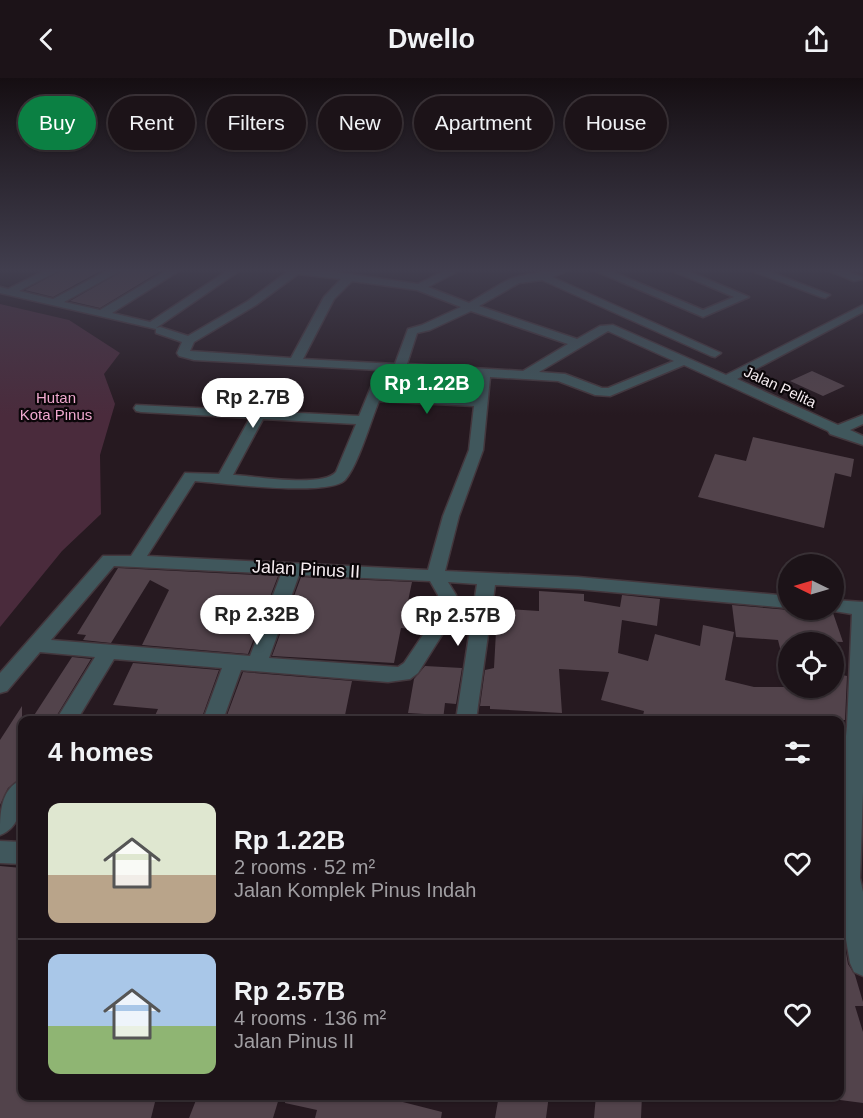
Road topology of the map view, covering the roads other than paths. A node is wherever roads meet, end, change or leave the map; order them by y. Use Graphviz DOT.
graph roads {
  1 [pos="115,318"];
  2 [pos="171,318"];
  3 [pos="227,318"];
  4 [pos="318,318"];
  5 [pos="448,318"];
  6 [pos="501,318"];
  7 [pos="635,318"];
  8 [pos="697,318"];
  9 [pos="845,318"];
  10 [pos="692,320"];
  11 [pos="156,329"];
  12 [pos="189,340"];
  13 [pos="580,344"];
  14 [pos="715,353"];
  15 [pos="684,361"];
  16 [pos="295,362"];
  17 [pos="393,367"];
  18 [pos="484,372"];
  19 [pos="524,376"];
  20 [pos="726,380"];
  21 [pos="375,397"];
  22 [pos="481,402"];
  23 [pos="141,408"];
  24 [pos="259,414"];
  25 [pos="863,418"];
  26 [pos="366,420"];
  27 [pos="835,431"];
  28 [pos="863,441"];
  29 [pos="224,478"];
  30 [pos="136,561"];
  31 [pos="292,569"];
  32 [pos="435,576"];
  33 [pos="487,579"];
  34 [pos="778,601"];
  35 [pos="844,607"];
  36 [pos="862,609"];
  37 [pos="34,645"];
  38 [pos="109,651"];
  39 [pos="234,662"];
  40 [pos="257,664"];
  41 [pos="0,686"];
  42 [pos="68,716"];
  43 [pos="214,716"];
  44 [pos="467,716"];
  45 [pos="848,762"];
  46 [pos="18,796"];
  47 [pos="0,825"];
  48 [pos="0,852"];
  49 [pos="18,853"];
  50 [pos="844,878"];
  51 [pos="863,963"];
  1 -- 11 [label="street"];
  2 -- 11 [label="street"];
  3 -- 12 [label="street"];
  4 -- 16 [label="street"];
  5 -- 17 [label="street"];
  6 -- 13 [label="street"];
  7 -- 14 [label="street"];
  8 -- 10 [label="street"];
  9 -- 20 [label="street"];
  11 -- 12 [label="street"];
  12 -- 16 [label="street"];
  13 -- 15 [label="street, Jalan Pelita"];
  13 -- 19 [label="street"];
  15 -- 19 [label="street"];
  15 -- 20 [label="street, Jalan Pelita"];
  16 -- 17 [label="street"];
  17 -- 18 [label="street"];
  17 -- 21 [label="street"];
  18 -- 19 [label="street"];
  18 -- 22 [label="street"];
  20 -- 27 [label="street, Jalan Pelita"];
  21 -- 22 [label="street"];
  21 -- 26 [label="street"];
  22 -- 32 [label="street"];
  23 -- 24 [label="street"];
  24 -- 26 [label="street"];
  24 -- 29 [label="street"];
  25 -- 27 [label="street"];
  26 -- 29 [label="street"];
  27 -- 28 [label="street, Jalan Pelita"];
  29 -- 30 [label="street"];
  30 -- 31 [label="street, Jalan Pinus II"];
  30 -- 37 [label="street, Jalan Pinus II"];
  31 -- 32 [label="street, Jalan Pinus II"];
  31 -- 40 [label="street"];
  32 -- 33 [label="street, Jalan Pinus II"];
  32 -- 40 [label="street"];
  33 -- 34 [label="street, Jalan Pinus II"];
  33 -- 44 [label="street"];
  35 -- 36 [label="street"];
  36 -- 45 [label="street"];
  37 -- 38 [label="street"];
  37 -- 41 [label="street"];
  38 -- 39 [label="street"];
  38 -- 42 [label="street"];
  39 -- 40 [label="street"];
  39 -- 43 [label="street"];
  45 -- 50 [label="street"];
  46 -- 47 [label="street"];
  48 -- 49 [label="street"];
  50 -- 51 [label="street"];
}
